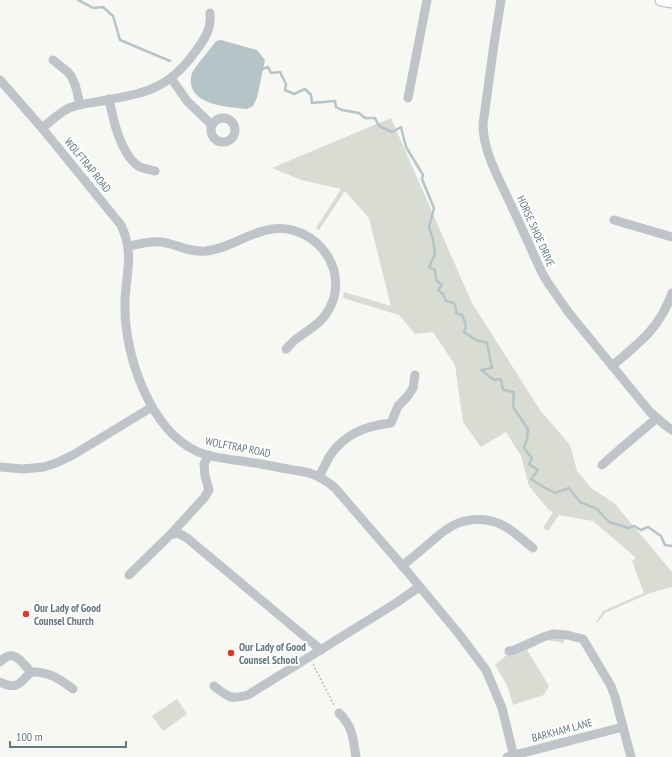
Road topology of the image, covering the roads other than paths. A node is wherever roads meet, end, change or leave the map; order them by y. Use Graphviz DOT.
graph roads {
  1 [pos="427,0"];
  2 [pos="501,0"];
  3 [pos="662,0"];
  4 [pos="672,2"];
  5 [pos="210,14"];
  6 [pos="53,60"];
  7 [pos="171,78"];
  8 [pos="0,80"];
  9 [pos="408,98"];
  10 [pos="109,99"];
  11 [pos="80,105"];
  12 [pos="212,125"];
  13 [pos="42,128"];
  14 [pos="155,171"];
  15 [pos="614,220"];
  16 [pos="672,237"];
  17 [pos="129,246"];
  18 [pos="672,293"];
  19 [pos="286,350"];
  20 [pos="612,366"];
  21 [pos="416,375"];
  22 [pos="152,407"];
  23 [pos="657,418"];
  24 [pos="672,430"];
  25 [pos="209,455"];
  26 [pos="602,465"];
  27 [pos="0,467"];
  28 [pos="319,477"];
  29 [pos="170,534"];
  30 [pos="533,548"];
  31 [pos="402,566"];
  32 [pos="129,575"];
  33 [pos="419,587"];
  34 [pos="321,650"];
  35 [pos="509,651"];
  36 [pos="0,662"];
  37 [pos="31,672"];
  38 [pos="0,682"];
  39 [pos="214,686"];
  40 [pos="73,689"];
  41 [pos="338,713"];
  42 [pos="623,727"];
  43 [pos="512,756"];
  44 [pos="356,757"];
  45 [pos="630,757"];
  1 -- 9 [label="street"];
  2 -- 20 [label="street, HORSE SHOE DRIVE"];
  3 -- 4 [label="main road"];
  5 -- 7 [label="street"];
  6 -- 11 [label="street"];
  7 -- 10 [label="street"];
  7 -- 12 [label="street"];
  8 -- 13 [label="street, WOLFTRAP ROAD"];
  10 -- 11 [label="street"];
  10 -- 14 [label="street"];
  11 -- 13 [label="street"];
  13 -- 17 [label="street, WOLFTRAP ROAD"];
  15 -- 16 [label="street"];
  17 -- 19 [label="street"];
  17 -- 22 [label="street, WOLFTRAP ROAD"];
  18 -- 20 [label="street"];
  20 -- 23 [label="street, HORSE SHOE DRIVE"];
  21 -- 28 [label="street"];
  22 -- 25 [label="street, WOLFTRAP ROAD"];
  22 -- 27 [label="street"];
  23 -- 24 [label="street, HORSE SHOE DRIVE"];
  23 -- 26 [label="street"];
  25 -- 28 [label="street, WOLFTRAP ROAD"];
  25 -- 29 [label="street"];
  28 -- 31 [label="street, WOLFTRAP ROAD"];
  29 -- 32 [label="street"];
  29 -- 34 [label="street"];
  30 -- 31 [label="street"];
  31 -- 33 [label="street, WOLFTRAP ROAD"];
  33 -- 34 [label="street"];
  33 -- 43 [label="street, WOLFTRAP ROAD"];
  34 -- 39 [label="street"];
  35 -- 42 [label="street"];
  36 -- 37 [label="street"];
  37 -- 38 [label="street"];
  37 -- 40 [label="street"];
  41 -- 44 [label="street"];
  42 -- 43 [label="street, BARKHAM LANE"];
  42 -- 45 [label="street"];
}
